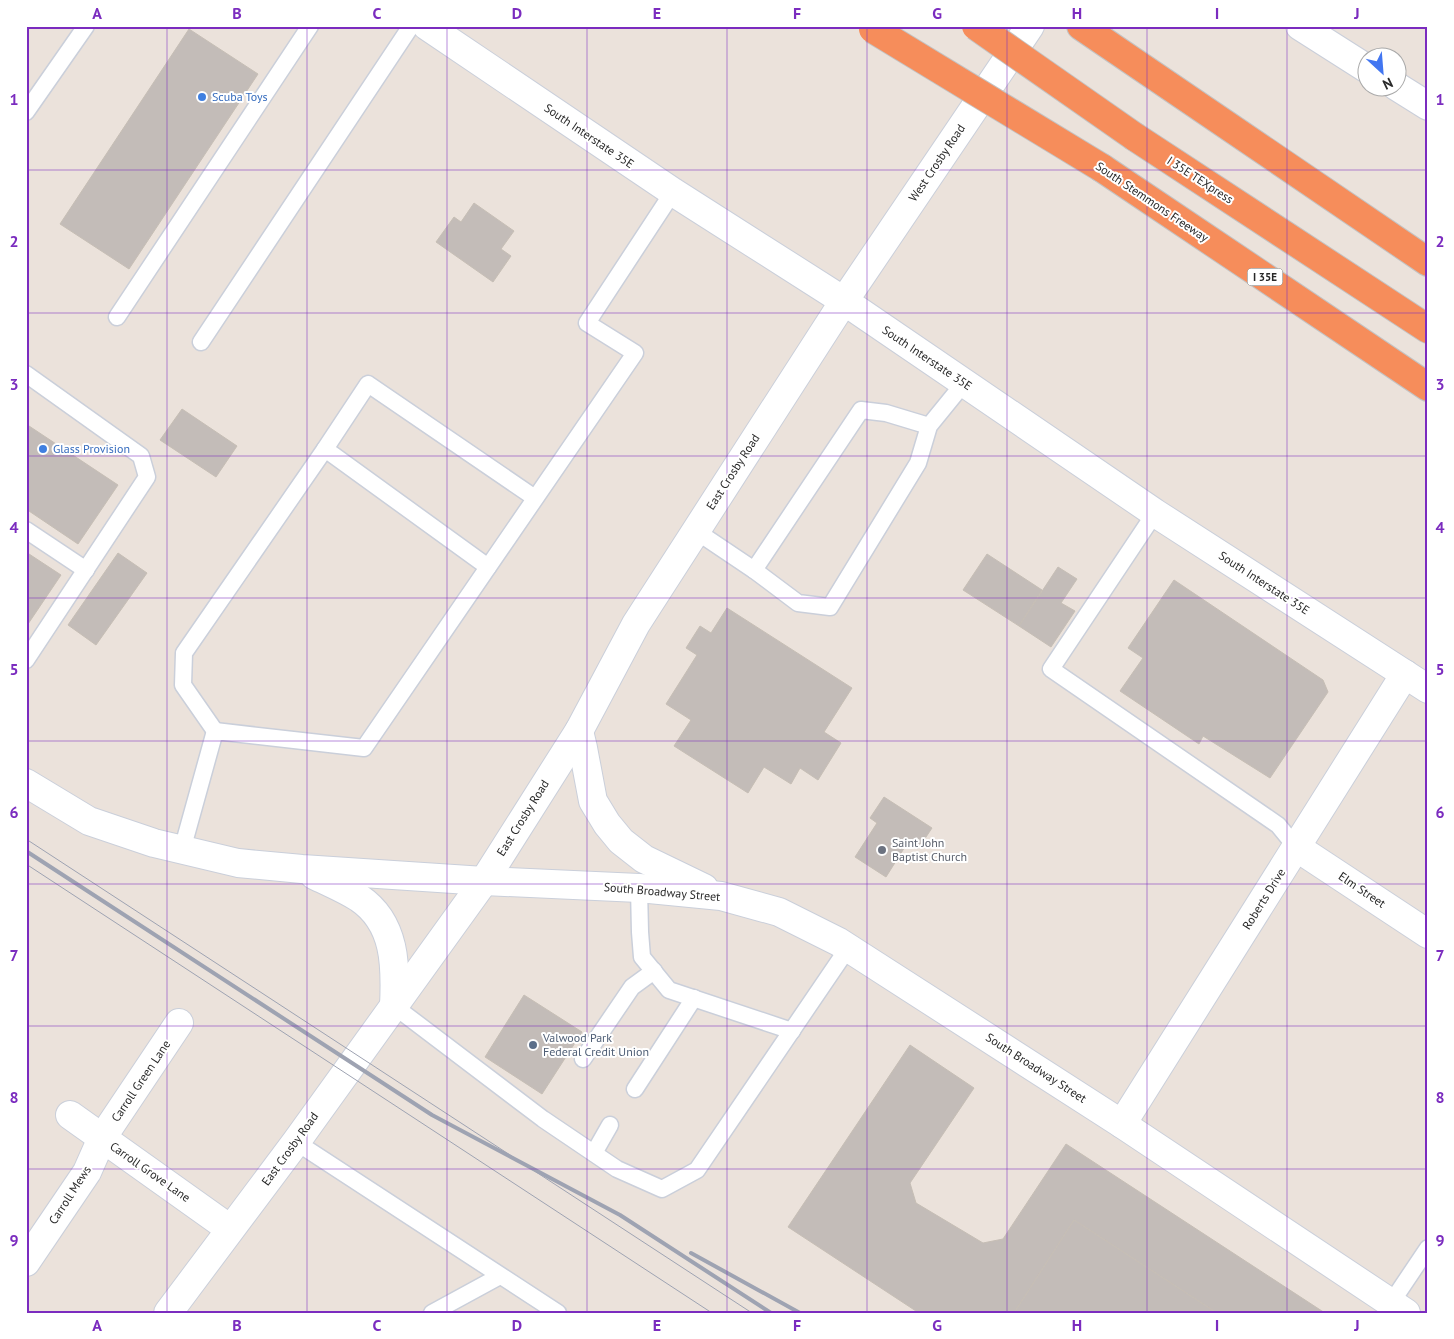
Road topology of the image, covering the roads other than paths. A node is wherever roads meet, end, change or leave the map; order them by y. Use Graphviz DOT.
graph roads {
  1 [pos="86,26"];
  2 [pos="310,26"];
  3 [pos="412,26"];
  4 [pos="427,26"];
  5 [pos="976,26"];
  6 [pos="1030,26"];
  7 [pos="1081,26"];
  8 [pos="1300,26"];
  9 [pos="871,28"];
  10 [pos="1356,62"];
  11 [pos="1406,92"];
  12 [pos="1428,106"];
  13 [pos="26,112"];
  14 [pos="673,192"];
  15 [pos="1428,262"];
  16 [pos="844,301"];
  17 [pos="117,316"];
  18 [pos="1428,329"];
  19 [pos="201,342"];
  20 [pos="26,374"];
  21 [pos="964,383"];
  22 [pos="1428,386"];
  23 [pos="929,426"];
  24 [pos="325,449"];
  25 [pos="535,498"];
  26 [pos="1155,513"];
  27 [pos="26,530"];
  28 [pos="696,531"];
  29 [pos="488,567"];
  30 [pos="86,570"];
  31 [pos="754,570"];
  32 [pos="26,660"];
  33 [pos="1405,674"];
  34 [pos="1428,689"];
  35 [pos="215,731"];
  36 [pos="578,731"];
  37 [pos="26,783"];
  38 [pos="1296,847"];
  39 [pos="182,850"];
  40 [pos="302,869"];
  41 [pos="484,881"];
  42 [pos="639,888"];
  43 [pos="721,896"];
  44 [pos="1428,934"];
  45 [pos="848,948"];
  46 [pos="654,971"];
  47 [pos="694,998"];
  48 [pos="394,1006"];
  49 [pos="179,1023"];
  50 [pos="792,1032"];
  51 [pos="583,1059"];
  52 [pos="635,1089"];
  53 [pos="70,1115"];
  54 [pos="1122,1124"];
  55 [pos="610,1125"];
  56 [pos="102,1138"];
  57 [pos="296,1142"];
  58 [pos="594,1153"];
  59 [pos="230,1229"];
  60 [pos="1428,1248"];
  61 [pos="29,1253"];
  62 [pos="500,1276"];
  63 [pos="1398,1308"];
  64 [pos="168,1313"];
  65 [pos="432,1313"];
  66 [pos="558,1313"];
  1 -- 13 [label="lane"];
  2 -- 17 [label="lane"];
  3 -- 19 [label="lane"];
  4 -- 14 [label="street, South Interstate 35E"];
  5 -- 18 [label="highway, I 35E TEXpress, bridge"];
  6 -- 16 [label="street, West Crosby Road"];
  7 -- 15 [label="highway"];
  8 -- 10 [label="street"];
  9 -- 22 [label="highway, South Stemmons Freeway / I 35E, bridge"];
  11 -- 12 [label="street"];
  14 -- 16 [label="street, South Interstate 35E"];
  14 -- 25 [label="lane"];
  16 -- 21 [label="street, South Interstate 35E"];
  16 -- 28 [label="street, East Crosby Road"];
  20 -- 30 [label="lane"];
  21 -- 23 [label="lane"];
  21 -- 26 [label="street, South Interstate 35E"];
  23 -- 31 [label="lane"];
  23 -- 31 [label="lane"];
  24 -- 25 [label="lane"];
  24 -- 29 [label="lane"];
  24 -- 35 [label="lane"];
  25 -- 29 [label="lane"];
  26 -- 33 [label="street, South Interstate 35E"];
  26 -- 38 [label="lane"];
  27 -- 30 [label="lane"];
  28 -- 31 [label="lane"];
  28 -- 36 [label="street, East Crosby Road"];
  29 -- 35 [label="lane"];
  30 -- 32 [label="lane"];
  33 -- 34 [label="street, South Interstate 35E"];
  33 -- 38 [label="street, Roberts Drive"];
  35 -- 39 [label="lane"];
  36 -- 41 [label="street, East Crosby Road"];
  36 -- 43 [label="street"];
  37 -- 39 [label="street, South Broadway Street"];
  38 -- 44 [label="street, Elm Street"];
  38 -- 54 [label="street, Roberts Drive"];
  39 -- 40 [label="street, South Broadway Street"];
  40 -- 41 [label="street, South Broadway Street"];
  40 -- 48 [label="street"];
  41 -- 42 [label="street, South Broadway Street"];
  41 -- 48 [label="street, East Crosby Road"];
  42 -- 43 [label="street, South Broadway Street"];
  42 -- 46 [label="lane"];
  43 -- 45 [label="street, South Broadway Street"];
  45 -- 50 [label="lane"];
  45 -- 54 [label="street, South Broadway Street"];
  46 -- 47 [label="lane"];
  46 -- 51 [label="lane"];
  47 -- 50 [label="lane"];
  47 -- 52 [label="lane"];
  48 -- 57 [label="street, East Crosby Road"];
  48 -- 58 [label="lane"];
  49 -- 56 [label="street, Carroll Green Lane"];
  50 -- 58 [label="lane"];
  53 -- 56 [label="street, Carroll Grove Lane"];
  54 -- 63 [label="street, South Broadway Street"];
  55 -- 58 [label="lane"];
  56 -- 59 [label="street, Carroll Grove Lane"];
  56 -- 61 [label="street, Carroll Mews"];
  57 -- 59 [label="street, East Crosby Road"];
  57 -- 62 [label="lane"];
  59 -- 64 [label="street, East Crosby Road"];
  60 -- 63 [label="lane"];
  62 -- 65 [label="lane"];
  62 -- 66 [label="lane"];
}
